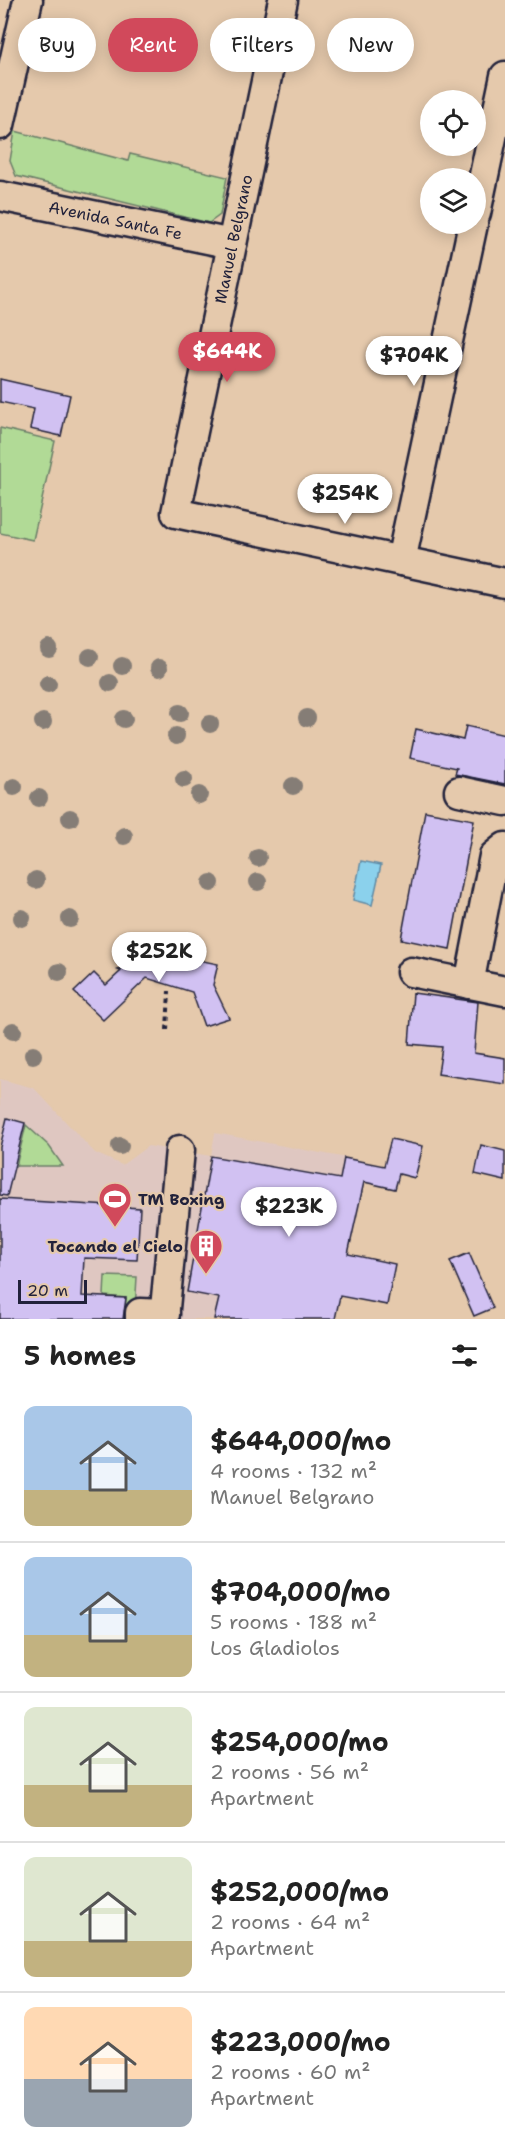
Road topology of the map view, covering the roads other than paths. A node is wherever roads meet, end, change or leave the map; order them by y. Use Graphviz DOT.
graph roads {
  1 [pos="28,0"];
  2 [pos="283,0"];
  3 [pos="505,76"];
  4 [pos="0,125"];
  5 [pos="486,168"];
  6 [pos="0,196"];
  7 [pos="471,234"];
  8 [pos="232,244"];
  9 [pos="400,561"];
  10 [pos="505,583"];
  11 [pos="459,791"];
  12 [pos="505,801"];
  13 [pos="505,847"];
  14 [pos="411,972"];
  15 [pos="469,984"];
  16 [pos="505,991"];
  17 [pos="180,1150"];
  18 [pos="156,1317"];
  1 -- 4 [label="street"];
  2 -- 8 [label="street, Manuel Belgrano"];
  3 -- 5 [label="street"];
  6 -- 8 [label="street, Avenida Santa Fe"];
  7 -- 9 [label="street"];
  8 -- 9 [label="street, Manuel Belgrano"];
  9 -- 10 [label="street"];
  11 -- 12 [label="street"];
  13 -- 15 [label="street"];
  14 -- 15 [label="street"];
  15 -- 16 [label="street"];
  17 -- 18 [label="street"];
}
